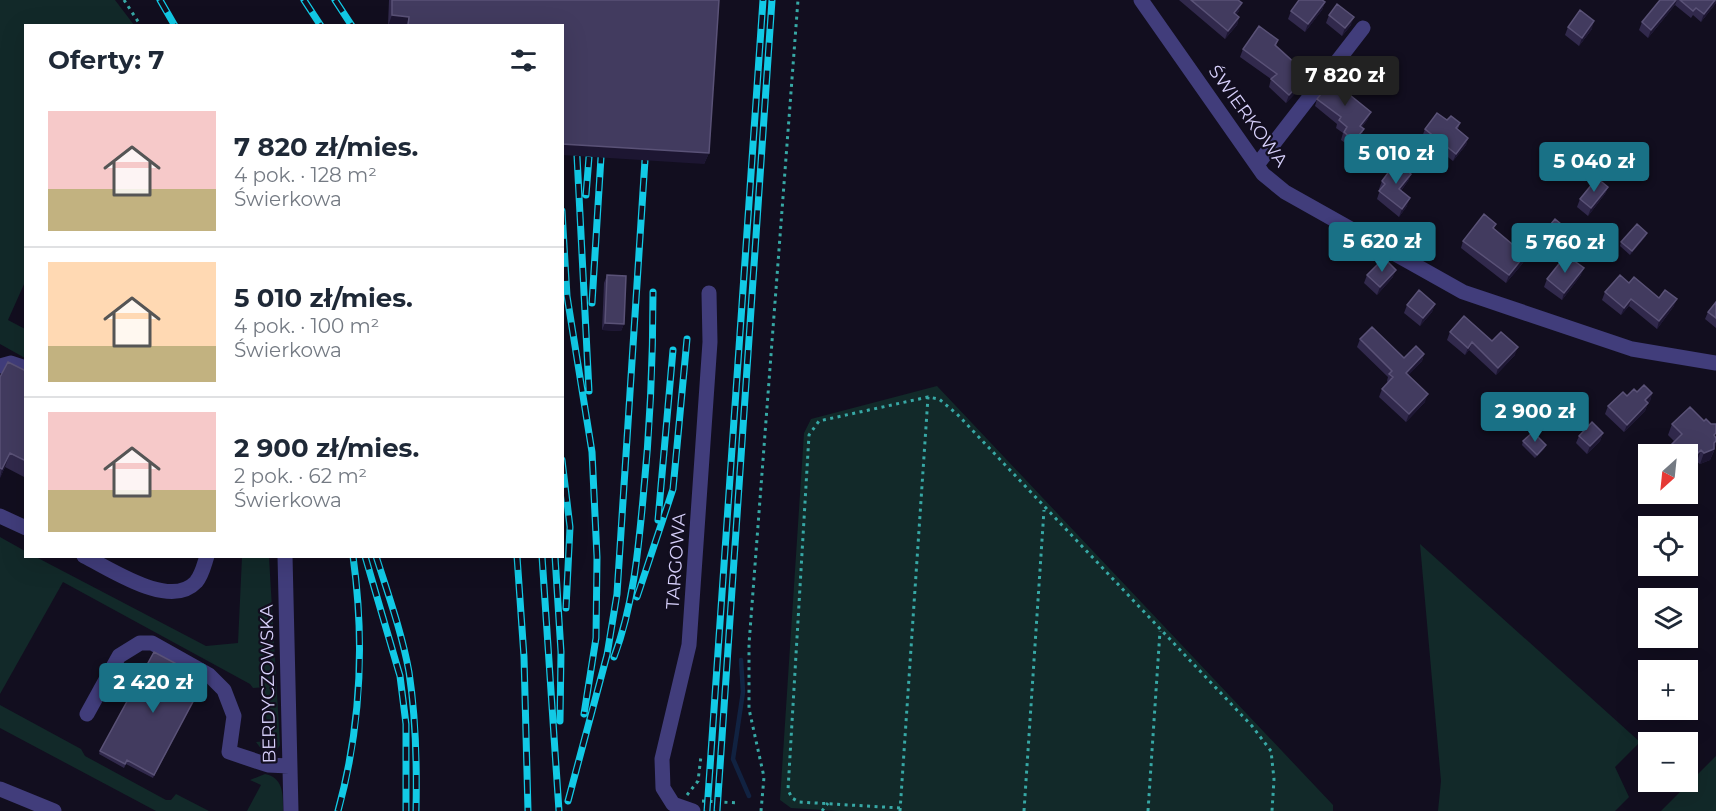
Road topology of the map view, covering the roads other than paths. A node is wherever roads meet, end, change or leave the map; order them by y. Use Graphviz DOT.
graph roads {
  1 [pos="1140,0"];
  2 [pos="1363,28"];
  3 [pos="1257,165"];
  4 [pos="709,293"];
  5 [pos="1716,363"];
  6 [pos="0,366"];
  7 [pos="24,367"];
  8 [pos="0,516"];
  9 [pos="24,527"];
  10 [pos="88,558"];
  11 [pos="206,558"];
  12 [pos="285,558"];
  13 [pos="87,714"];
  14 [pos="290,766"];
  15 [pos="0,789"];
  16 [pos="688,805"];
  17 [pos="54,811"];
  18 [pos="291,811"];
  1 -- 3 [label="street, ŚWIERKOWA"];
  2 -- 3 [label="street"];
  3 -- 5 [label="street, ŚWIERKOWA"];
  4 -- 16 [label="street, TARGOWA"];
  6 -- 7 [label="street"];
  8 -- 9 [label="street"];
  10 -- 11 [label="street"];
  12 -- 14 [label="street, BERDYCZOWSKA"];
  13 -- 14 [label="street"];
  14 -- 18 [label="street, BERDYCZOWSKA"];
  15 -- 17 [label="street"];
}
